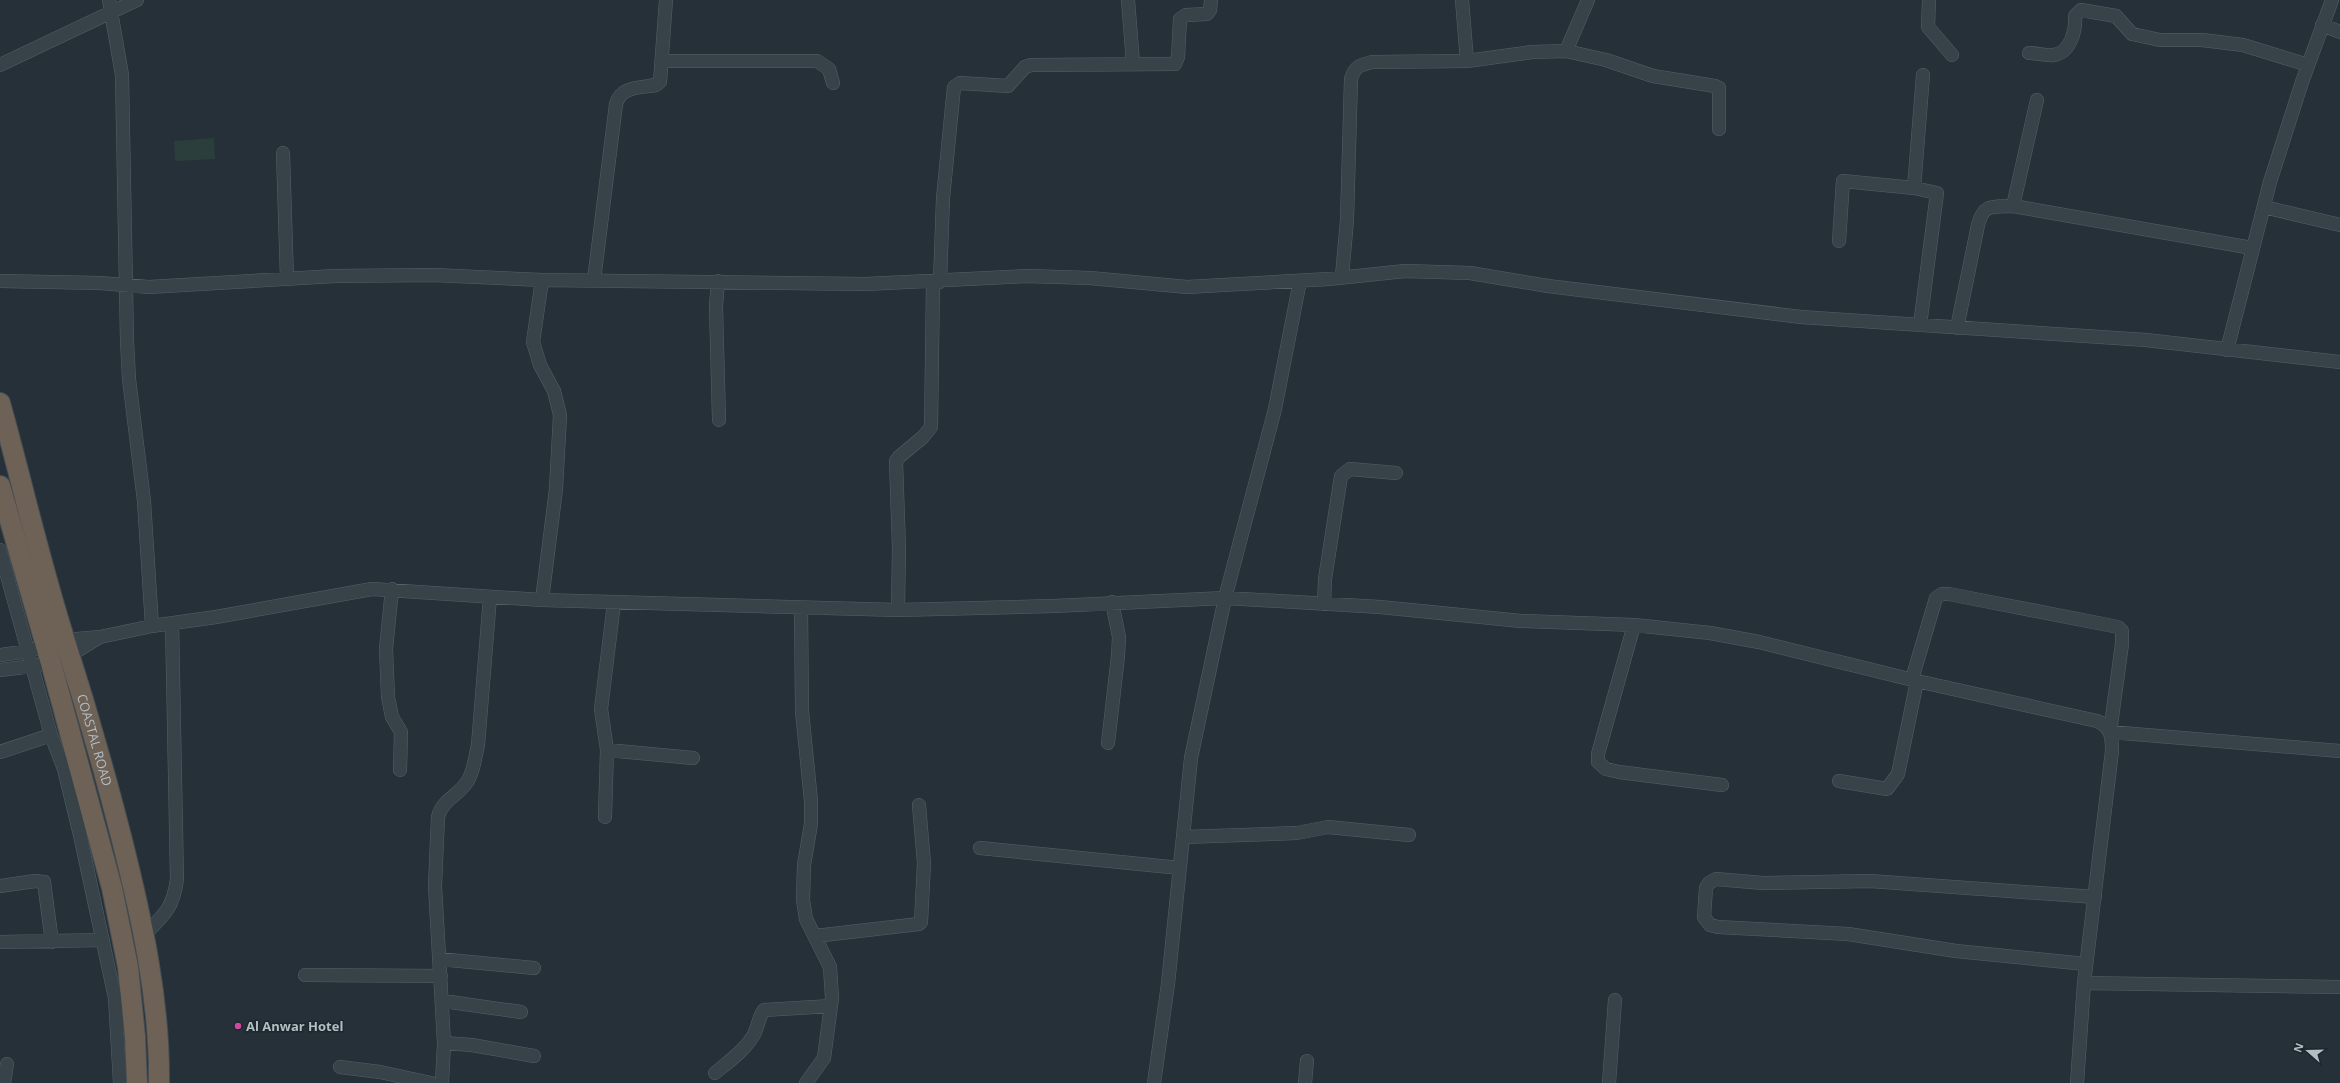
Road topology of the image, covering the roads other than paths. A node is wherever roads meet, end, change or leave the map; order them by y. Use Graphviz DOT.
graph roads {
  1 [pos="137,0"];
  2 [pos="666,0"];
  3 [pos="1128,0"];
  4 [pos="1211,0"];
  5 [pos="1462,0"];
  6 [pos="1588,0"];
  7 [pos="1929,0"];
  8 [pos="2332,0"];
  9 [pos="110,6"];
  10 [pos="2322,26"];
  11 [pos="2340,32"];
  12 [pos="1566,51"];
  13 [pos="2029,53"];
  14 [pos="1952,55"];
  15 [pos="662,61"];
  16 [pos="1467,61"];
  17 [pos="1133,63"];
  18 [pos="2308,64"];
  19 [pos="0,65"];
  20 [pos="1923,75"];
  21 [pos="833,83"];
  22 [pos="2037,100"];
  23 [pos="1719,129"];
  24 [pos="283,153"];
  25 [pos="1914,188"];
  26 [pos="2013,206"];
  27 [pos="2264,207"];
  28 [pos="2340,225"];
  29 [pos="1839,241"];
  30 [pos="2252,248"];
  31 [pos="1342,276"];
  32 [pos="287,279"];
  33 [pos="542,280"];
  34 [pos="594,280"];
  35 [pos="0,281"];
  36 [pos="718,281"];
  37 [pos="1300,281"];
  38 [pos="936,282"];
  39 [pos="127,287"];
  40 [pos="1920,325"];
  41 [pos="1957,328"];
  42 [pos="2227,350"];
  43 [pos="2340,362"];
  44 [pos="0,403"];
  45 [pos="720,420"];
  46 [pos="1396,473"];
  47 [pos="0,486"];
  48 [pos="0,550"];
  49 [pos="392,589"];
  50 [pos="490,596"];
  51 [pos="1225,598"];
  52 [pos="542,600"];
  53 [pos="1112,602"];
  54 [pos="614,603"];
  55 [pos="1324,604"];
  56 [pos="802,608"];
  57 [pos="898,610"];
  58 [pos="172,623"];
  59 [pos="1634,625"];
  60 [pos="152,626"];
  61 [pos="49,654"];
  62 [pos="0,655"];
  63 [pos="0,670"];
  64 [pos="1915,680"];
  65 [pos="2110,732"];
  66 [pos="51,735"];
  67 [pos="1108,743"];
  68 [pos="607,750"];
  69 [pos="2340,751"];
  70 [pos="0,752"];
  71 [pos="693,758"];
  72 [pos="400,770"];
  73 [pos="1839,782"];
  74 [pos="1722,785"];
  75 [pos="919,805"];
  76 [pos="605,817"];
  77 [pos="1409,835"];
  78 [pos="1184,837"];
  79 [pos="980,848"];
  80 [pos="1180,868"];
  81 [pos="0,886"];
  82 [pos="2095,897"];
  83 [pos="144,935"];
  84 [pos="815,936"];
  85 [pos="103,940"];
  86 [pos="0,942"];
  87 [pos="52,942"];
  88 [pos="439,958"];
  89 [pos="2086,964"];
  90 [pos="534,968"];
  91 [pos="305,975"];
  92 [pos="440,976"];
  93 [pos="2084,983"];
  94 [pos="2340,987"];
  95 [pos="1615,1000"];
  96 [pos="443,1001"];
  97 [pos="831,1006"];
  98 [pos="521,1012"];
  99 [pos="444,1043"];
  100 [pos="534,1056"];
  101 [pos="1307,1061"];
  102 [pos="7,1064"];
  103 [pos="340,1067"];
  104 [pos="715,1073"];
  105 [pos="4,1083"];
  106 [pos="120,1083"];
  107 [pos="137,1083"];
  108 [pos="159,1083"];
  109 [pos="431,1083"];
  110 [pos="442,1083"];
  111 [pos="806,1083"];
  112 [pos="1154,1083"];
  113 [pos="1305,1083"];
  114 [pos="1609,1083"];
  115 [pos="2077,1083"];
  1 -- 9 [label="street"];
  2 -- 15 [label="street"];
  3 -- 17 [label="street"];
  4 -- 17 [label="street"];
  5 -- 16 [label="street"];
  6 -- 12 [label="street"];
  7 -- 14 [label="street"];
  8 -- 10 [label="street"];
  9 -- 19 [label="street"];
  9 -- 39 [label="street"];
  10 -- 11 [label="street"];
  10 -- 18 [label="street"];
  12 -- 16 [label="street"];
  12 -- 23 [label="street"];
  13 -- 18 [label="street"];
  15 -- 21 [label="street"];
  15 -- 34 [label="street"];
  16 -- 31 [label="street"];
  17 -- 38 [label="street"];
  18 -- 27 [label="street"];
  20 -- 25 [label="street"];
  22 -- 26 [label="street"];
  24 -- 32 [label="street"];
  25 -- 29 [label="street"];
  25 -- 40 [label="street"];
  26 -- 30 [label="street"];
  26 -- 41 [label="street"];
  27 -- 28 [label="street"];
  27 -- 30 [label="street"];
  30 -- 42 [label="street"];
  31 -- 37 [label="street"];
  31 -- 40 [label="street"];
  32 -- 33 [label="street"];
  32 -- 39 [label="street"];
  33 -- 34 [label="street"];
  33 -- 52 [label="street"];
  34 -- 36 [label="street"];
  35 -- 39 [label="street"];
  36 -- 38 [label="street"];
  36 -- 45 [label="street"];
  37 -- 38 [label="street"];
  37 -- 51 [label="street"];
  38 -- 57 [label="street"];
  39 -- 60 [label="street"];
  40 -- 41 [label="street"];
  41 -- 42 [label="street"];
  42 -- 43 [label="street"];
  44 -- 61 [label="highway, COASTAL ROAD"];
  46 -- 55 [label="street"];
  47 -- 61 [label="highway, COASTAL ROAD"];
  48 -- 61 [label="street"];
  49 -- 50 [label="street"];
  49 -- 58 [label="street"];
  49 -- 72 [label="street"];
  50 -- 52 [label="street"];
  50 -- 88 [label="street"];
  51 -- 53 [label="street"];
  51 -- 55 [label="street"];
  51 -- 78 [label="street"];
  52 -- 54 [label="street"];
  53 -- 57 [label="street"];
  53 -- 67 [label="street"];
  54 -- 56 [label="street"];
  54 -- 68 [label="street"];
  55 -- 59 [label="street"];
  56 -- 57 [label="street"];
  56 -- 84 [label="street"];
  58 -- 60 [label="street"];
  58 -- 83 [label="street"];
  59 -- 64 [label="street"];
  59 -- 74 [label="street"];
  60 -- 61 [label="street"];
  61 -- 62 [label="street"];
  61 -- 63 [label="street"];
  61 -- 66 [label="street"];
  61 -- 83 [label="highway, COASTAL ROAD"];
  61 -- 107 [label="highway, COASTAL ROAD"];
  64 -- 65 [label="street"];
  64 -- 65 [label="street"];
  64 -- 73 [label="street"];
  65 -- 69 [label="street"];
  65 -- 82 [label="street"];
  66 -- 70 [label="street"];
  66 -- 85 [label="street"];
  68 -- 71 [label="street"];
  68 -- 76 [label="street"];
  75 -- 84 [label="street"];
  77 -- 78 [label="street"];
  78 -- 80 [label="street"];
  79 -- 80 [label="street"];
  80 -- 112 [label="street"];
  81 -- 87 [label="street"];
  82 -- 89 [label="street"];
  82 -- 89 [label="street"];
  83 -- 108 [label="highway, COASTAL ROAD"];
  84 -- 97 [label="street"];
  85 -- 87 [label="street"];
  85 -- 106 [label="street"];
  86 -- 87 [label="street"];
  88 -- 90 [label="street"];
  88 -- 92 [label="street"];
  89 -- 93 [label="street"];
  91 -- 92 [label="street"];
  92 -- 96 [label="street"];
  93 -- 94 [label="street"];
  93 -- 115 [label="street"];
  95 -- 114 [label="street"];
  96 -- 98 [label="street"];
  96 -- 99 [label="street"];
  97 -- 104 [label="street"];
  97 -- 111 [label="street"];
  99 -- 100 [label="street"];
  99 -- 110 [label="street"];
  101 -- 113 [label="street"];
  102 -- 105 [label="street"];
  103 -- 109 [label="street"];
}
